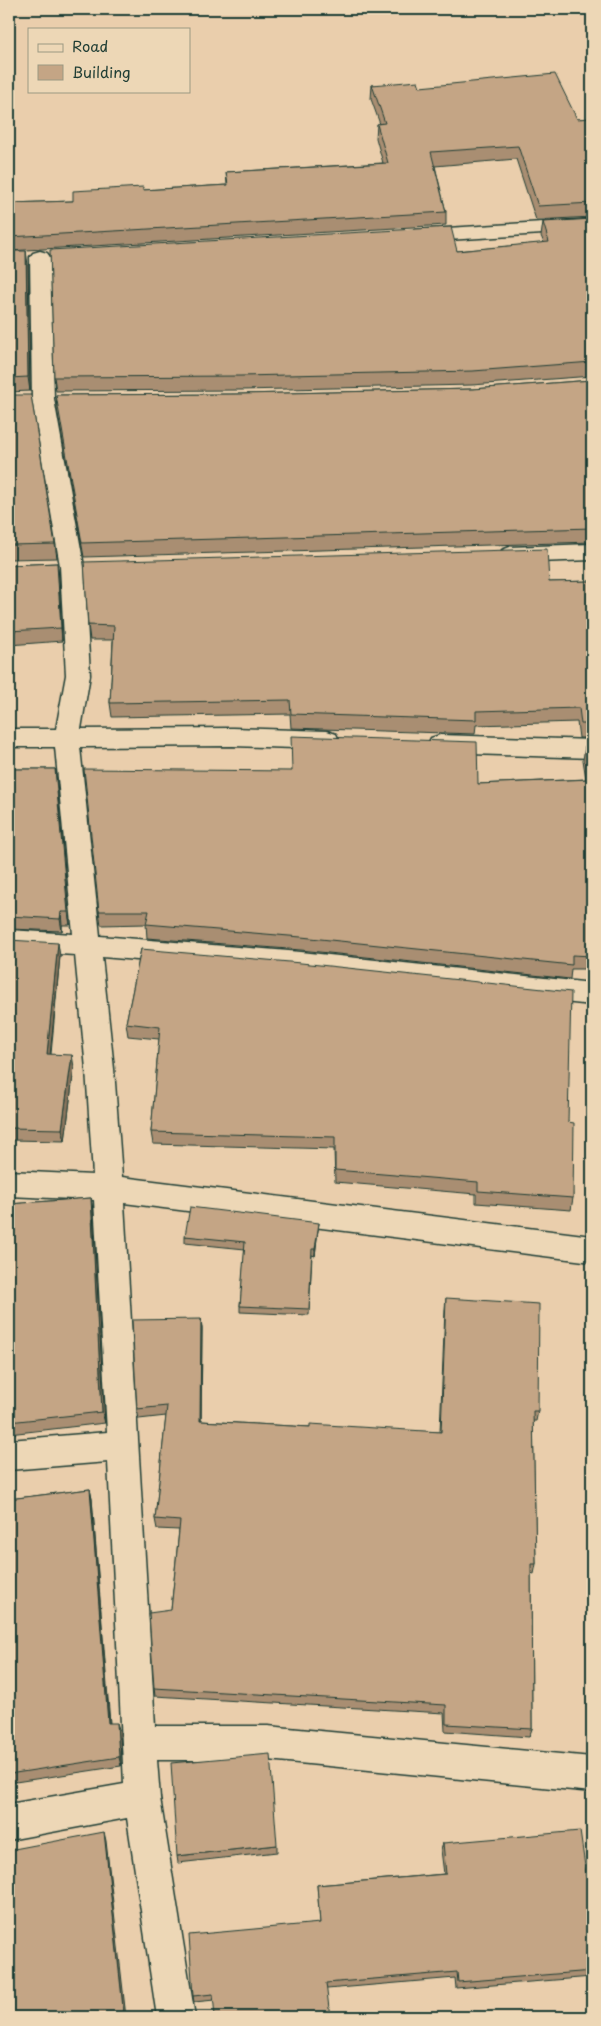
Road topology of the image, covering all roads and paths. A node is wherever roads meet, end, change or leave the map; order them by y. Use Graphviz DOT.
graph roads {
  1 [pos="592,225"];
  2 [pos="395,237"];
  3 [pos="42,257"];
  4 [pos="592,552"];
  5 [pos="484,555"];
  6 [pos="9,738"];
  7 [pos="67,738"];
  8 [pos="353,741"];
  9 [pos="413,743"];
  10 [pos="592,749"];
  11 [pos="9,941"];
  12 [pos="88,945"];
  13 [pos="592,994"];
  14 [pos="9,1184"];
  15 [pos="108,1188"];
  16 [pos="592,1248"];
  17 [pos="122,1446"];
  18 [pos="9,1455"];
  19 [pos="139,1743"];
  20 [pos="592,1774"];
  21 [pos="142,1798"];
  22 [pos="9,1822"];
  23 [pos="176,2017"];
  1 -- 2 [label="street"];
  3 -- 7 [label="street"];
  4 -- 5 [label="street"];
  6 -- 7 [label="street"];
  7 -- 8 [label="street"];
  7 -- 12 [label="street"];
  9 -- 10 [label="street"];
  11 -- 12 [label="street"];
  12 -- 13 [label="street"];
  12 -- 15 [label="street"];
  14 -- 15 [label="street"];
  15 -- 16 [label="street"];
  15 -- 17 [label="street"];
  17 -- 18 [label="street"];
  17 -- 19 [label="street"];
  19 -- 20 [label="street"];
  19 -- 21 [label="street"];
  21 -- 22 [label="street"];
  21 -- 23 [label="street"];
}
